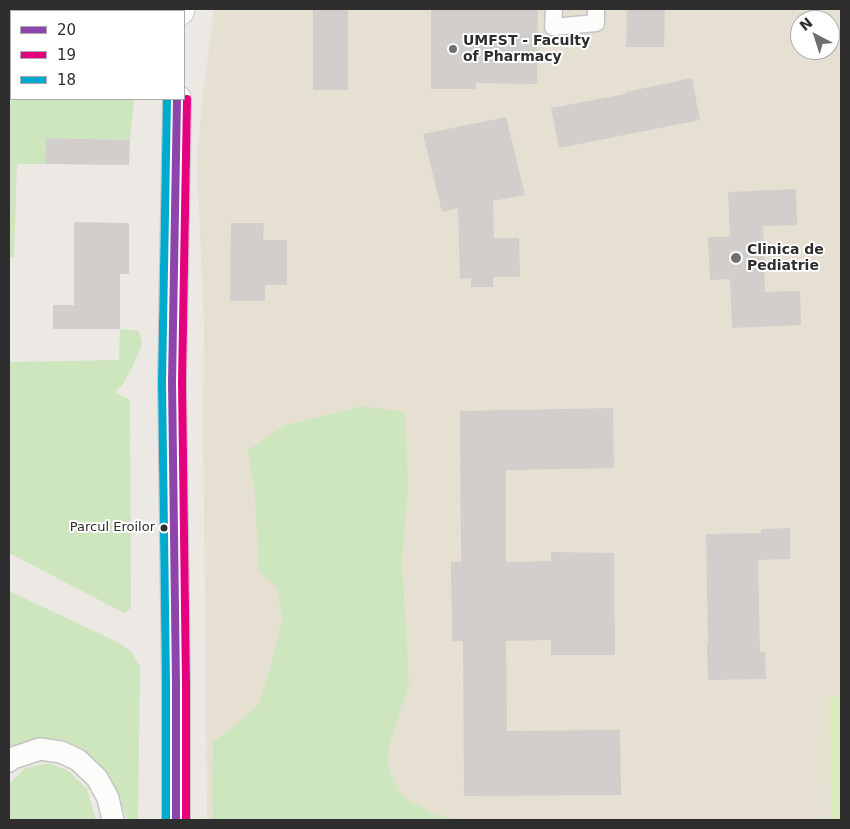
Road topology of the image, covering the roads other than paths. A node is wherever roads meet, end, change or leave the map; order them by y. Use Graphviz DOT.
graph roads {
  1 [pos="554,9"];
  2 [pos="596,9"];
  3 [pos="178,100"];
  4 [pos="9,761"];
  5 [pos="113,820"];
  6 [pos="176,820"];
  1 -- 2 [label="street"];
  3 -- 6 [label="main road"];
  4 -- 5 [label="street"];
}
